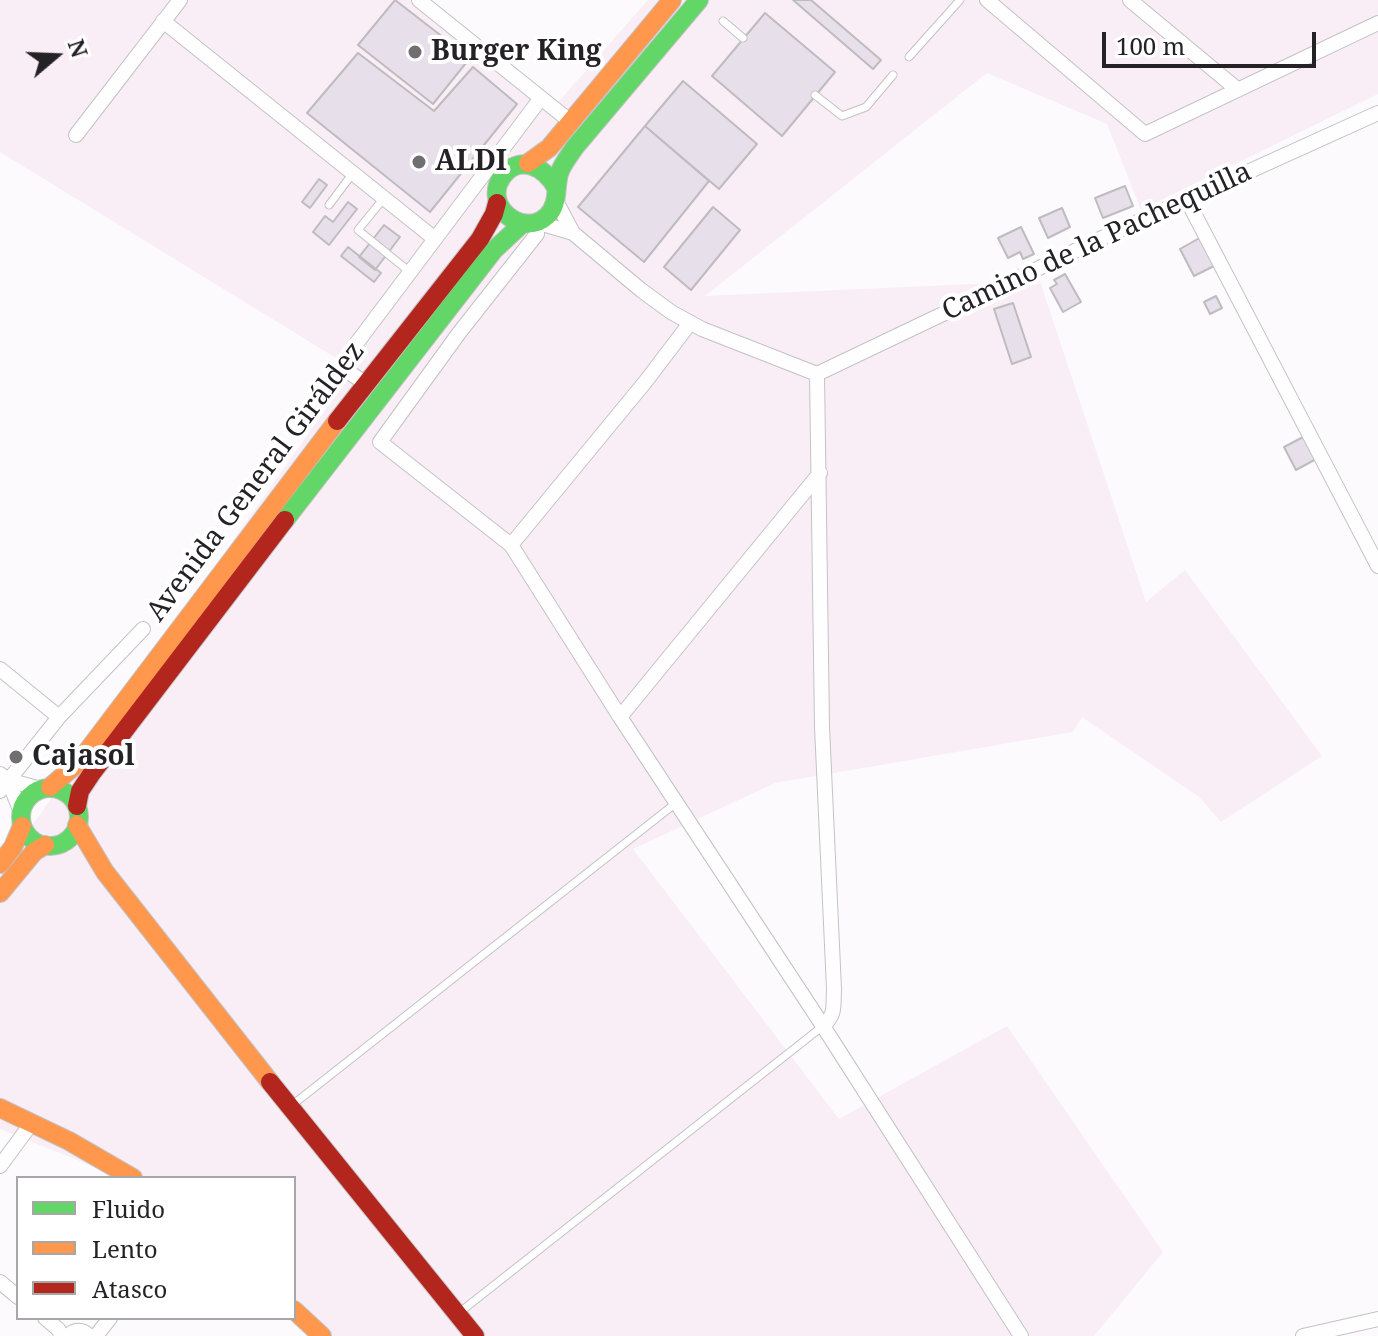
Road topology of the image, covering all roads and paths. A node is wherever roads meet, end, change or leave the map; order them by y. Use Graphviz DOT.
graph roads {
  1 [pos="180,0"];
  2 [pos="419,0"];
  3 [pos="672,0"];
  4 [pos="699,0"];
  5 [pos="960,0"];
  6 [pos="987,0"];
  7 [pos="1130,0"];
  8 [pos="163,21"];
  9 [pos="723,21"];
  10 [pos="1378,23"];
  11 [pos="743,38"];
  12 [pos="909,57"];
  13 [pos="893,75"];
  14 [pos="1238,90"];
  15 [pos="815,95"];
  16 [pos="541,98"];
  17 [pos="1378,113"];
  18 [pos="571,122"];
  19 [pos="76,135"];
  20 [pos="528,163"];
  21 [pos="353,173"];
  22 [pos="494,175"];
  23 [pos="556,194"];
  24 [pos="384,198"];
  25 [pos="1187,200"];
  26 [pos="497,203"];
  27 [pos="329,205"];
  28 [pos="538,226"];
  29 [pos="573,233"];
  30 [pos="435,239"];
  31 [pos="410,272"];
  32 [pos="690,323"];
  33 [pos="817,374"];
  34 [pos="365,383"];
  35 [pos="820,473"];
  36 [pos="511,545"];
  37 [pos="1378,566"];
  38 [pos="143,629"];
  39 [pos="0,669"];
  40 [pos="59,717"];
  41 [pos="620,717"];
  42 [pos="3,781"];
  43 [pos="46,788"];
  44 [pos="676,803"];
  45 [pos="77,806"];
  46 [pos="21,819"];
  47 [pos="77,825"];
  48 [pos="53,845"];
  49 [pos="0,864"];
  50 [pos="105,872"];
  51 [pos="0,893"];
  52 [pos="823,1026"];
  53 [pos="290,1107"];
  54 [pos="0,1108"];
  55 [pos="31,1124"];
  56 [pos="0,1166"];
  57 [pos="129,1176"];
  58 [pos="0,1282"];
  59 [pos="16,1295"];
  60 [pos="296,1312"];
  61 [pos="458,1315"];
  62 [pos="1378,1319"];
  63 [pos="48,1320"];
  64 [pos="108,1320"];
  65 [pos="71,1333"];
  66 [pos="96,1336"];
  67 [pos="322,1336"];
  68 [pos="475,1336"];
  69 [pos="1021,1336"];
  70 [pos="1303,1336"];
  1 -- 8 [label="street"];
  2 -- 16 [label="street"];
  3 -- 18 [label="main road"];
  4 -- 23 [label="main road"];
  5 -- 12 [label="lane"];
  6 -- 14 [label="street"];
  7 -- 14 [label="street"];
  8 -- 19 [label="street"];
  8 -- 21 [label="street"];
  9 -- 11 [label="lane"];
  10 -- 14 [label="street"];
  13 -- 15 [label="lane"];
  16 -- 18 [label="street"];
  16 -- 22 [label="street"];
  17 -- 25 [label="street, Camino de la Pachequilla"];
  18 -- 20 [label="main road"];
  20 -- 22 [label="main road"];
  20 -- 23 [label="main road"];
  21 -- 24 [label="street"];
  21 -- 27 [label="lane"];
  22 -- 26 [label="main road"];
  22 -- 30 [label="street"];
  23 -- 28 [label="main road"];
  23 -- 29 [label="street"];
  24 -- 30 [label="street"];
  24 -- 31 [label="lane"];
  25 -- 33 [label="street, Camino de la Pachequilla"];
  25 -- 37 [label="street"];
  26 -- 28 [label="main road"];
  26 -- 34 [label="main road, Avenida General Giráldez"];
  28 -- 29 [label="street"];
  28 -- 36 [label="street"];
  28 -- 45 [label="main road, Avenida General Giráldez"];
  29 -- 32 [label="street"];
  30 -- 31 [label="street"];
  31 -- 34 [label="street"];
  32 -- 33 [label="street"];
  32 -- 36 [label="street"];
  33 -- 35 [label="street"];
  34 -- 43 [label="main road, Avenida General Giráldez"];
  35 -- 41 [label="street"];
  35 -- 52 [label="street"];
  36 -- 41 [label="street"];
  38 -- 40 [label="street"];
  39 -- 40 [label="street"];
  40 -- 42 [label="street"];
  41 -- 44 [label="street"];
  42 -- 43 [label="street"];
  42 -- 46 [label="street"];
  43 -- 45 [label="main road"];
  43 -- 46 [label="main road"];
  44 -- 52 [label="street"];
  44 -- 53 [label="lane"];
  45 -- 47 [label="main road"];
  46 -- 48 [label="main road"];
  46 -- 49 [label="main road"];
  47 -- 48 [label="main road"];
  47 -- 50 [label="main road"];
  48 -- 50 [label="main road"];
  48 -- 51 [label="main road"];
  50 -- 53 [label="main road"];
  52 -- 61 [label="lane"];
  52 -- 69 [label="street"];
  53 -- 61 [label="main road"];
  54 -- 55 [label="main road"];
  55 -- 56 [label="street"];
  55 -- 57 [label="main road"];
  58 -- 59 [label="street"];
  60 -- 67 [label="main road"];
  61 -- 68 [label="main road"];
  62 -- 70 [label="street"];
  63 -- 65 [label="street"];
  64 -- 66 [label="street"];
}
